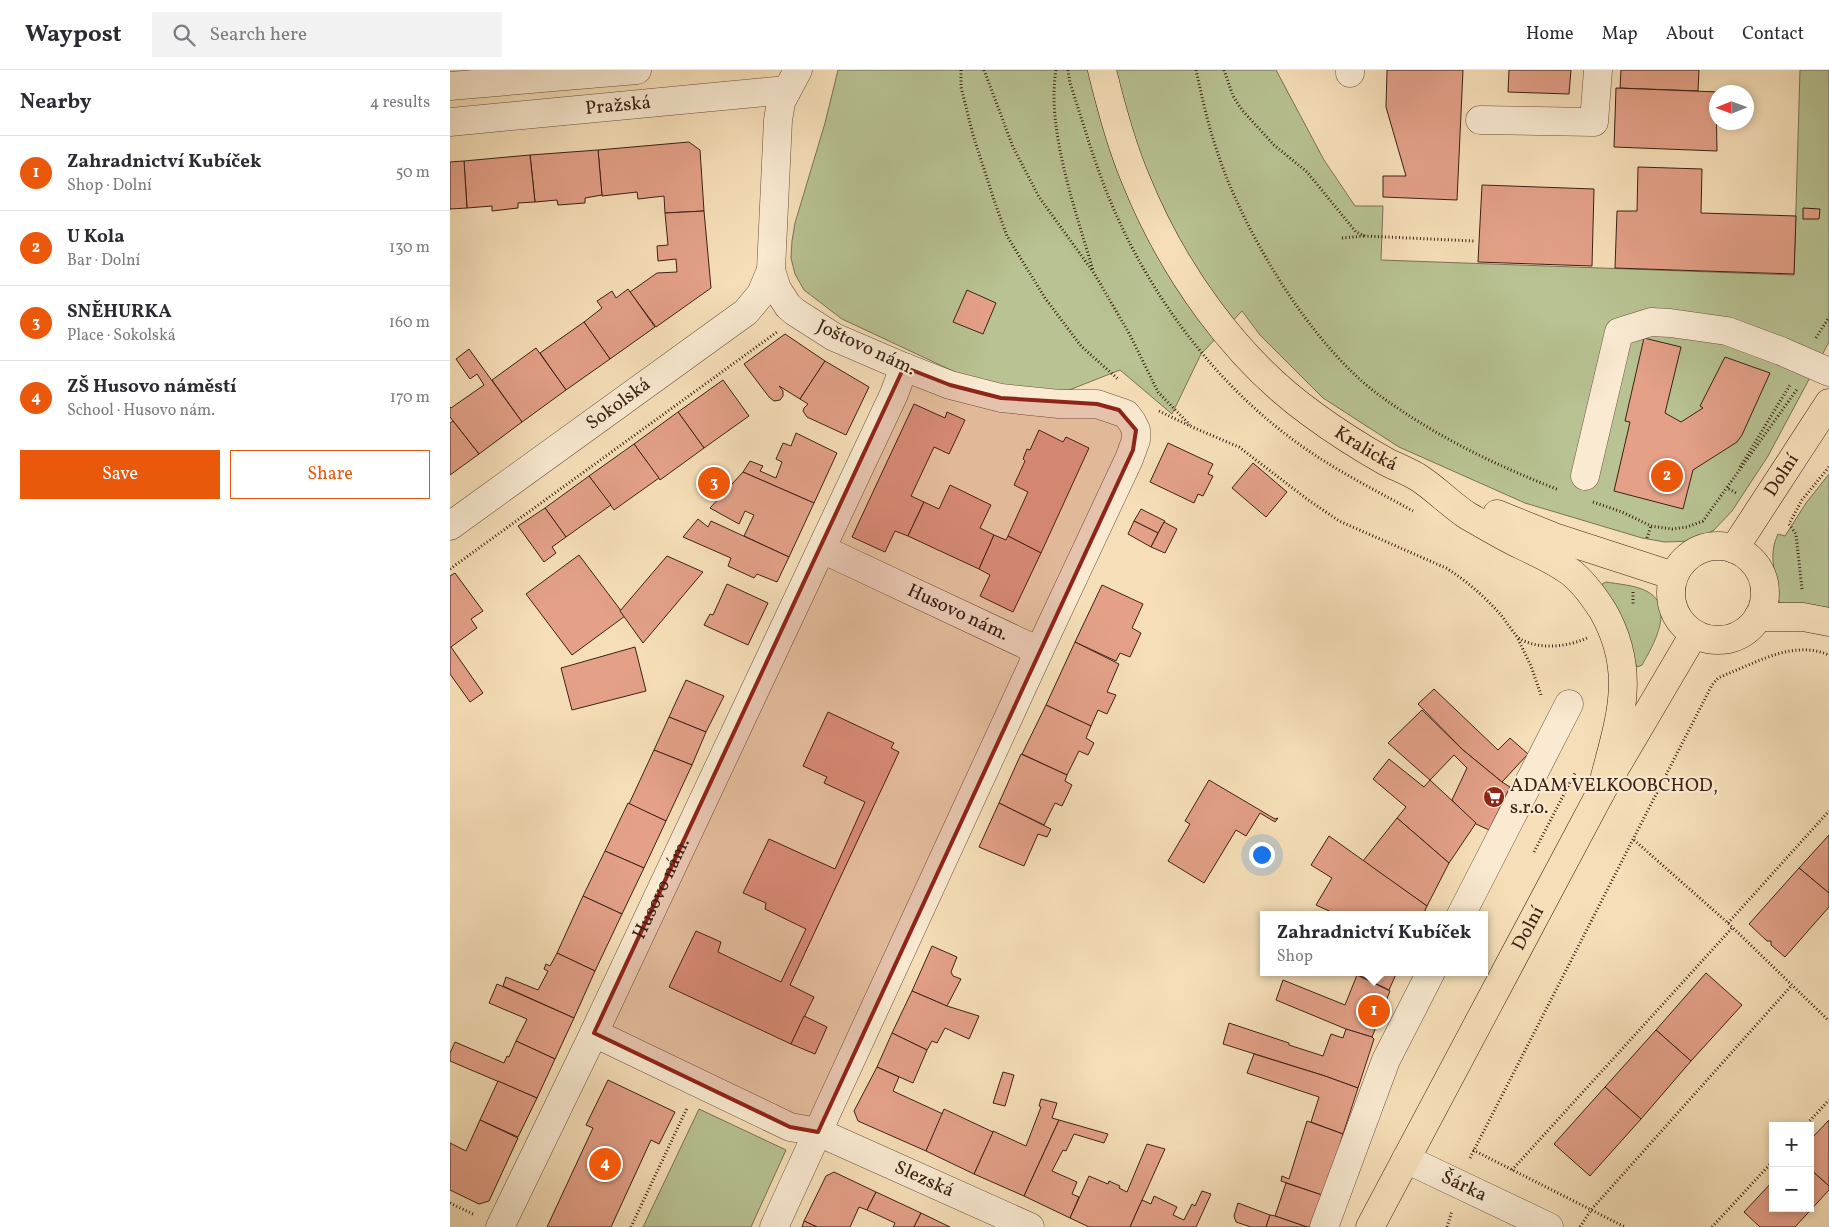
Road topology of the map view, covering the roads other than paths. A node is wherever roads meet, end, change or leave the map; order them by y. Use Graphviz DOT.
graph roads {
  1 [pos="637,70"];
  2 [pos="1102,70"];
  3 [pos="1598,70"];
  4 [pos="792,80"];
  5 [pos="450,86"];
  6 [pos="1480,120"];
  7 [pos="450,122"];
  8 [pos="771,270"];
  9 [pos="1815,366"];
  10 [pos="904,367"];
  11 [pos="1829,403"];
  12 [pos="1419,478"];
  13 [pos="1587,488"];
  14 [pos="450,526"];
  15 [pos="822,549"];
  16 [pos="1734,549"];
  17 [pos="1674,576"];
  18 [pos="1758,617"];
  19 [pos="1829,622"];
  20 [pos="1694,634"];
  21 [pos="1039,651"];
  22 [pos="1569,704"];
  23 [pos="1601,792"];
  24 [pos="1463,911"];
  25 [pos="1429,976"];
  26 [pos="594,1033"];
  27 [pos="818,1132"];
  28 [pos="1406,1159"];
  29 [pos="500,1227"];
  30 [pos="774,1227"];
  31 [pos="1030,1227"];
  32 [pos="1324,1227"];
  33 [pos="1370,1227"];
  34 [pos="1549,1227"];
  1 -- 5 [label="street, Pražská"];
  2 -- 12 [label="main road, Kralická"];
  3 -- 6 [label="street"];
  4 -- 7 [label="street, Pražská"];
  4 -- 8 [label="street, Joštovo nám."];
  8 -- 10 [label="street, Joštovo nám."];
  8 -- 14 [label="street, Sokolská"];
  9 -- 13 [label="street"];
  10 -- 15 [label="street, Husovo nám."];
  10 -- 21 [label="street, Joštovo nám."];
  11 -- 16 [label="main road, Dolní"];
  12 -- 17 [label="main road"];
  12 -- 23 [label="main road, Kralická"];
  15 -- 21 [label="street, Husovo nám."];
  15 -- 26 [label="street, Husovo nám."];
  16 -- 17 [label="main road"];
  16 -- 18 [label="main road"];
  17 -- 20 [label="main road"];
  18 -- 19 [label="main road"];
  18 -- 20 [label="main road"];
  20 -- 23 [label="main road, Dolní"];
  21 -- 27 [label="street"];
  22 -- 24 [label="street"];
  23 -- 28 [label="main road, Dolní"];
  25 -- 32 [label="street"];
  26 -- 27 [label="street, Slezská"];
  26 -- 29 [label="street, Husovo nám."];
  27 -- 30 [label="street"];
  27 -- 31 [label="street, Slezská"];
  28 -- 33 [label="main road, Dolní"];
  28 -- 34 [label="street, Šárka"];
}
